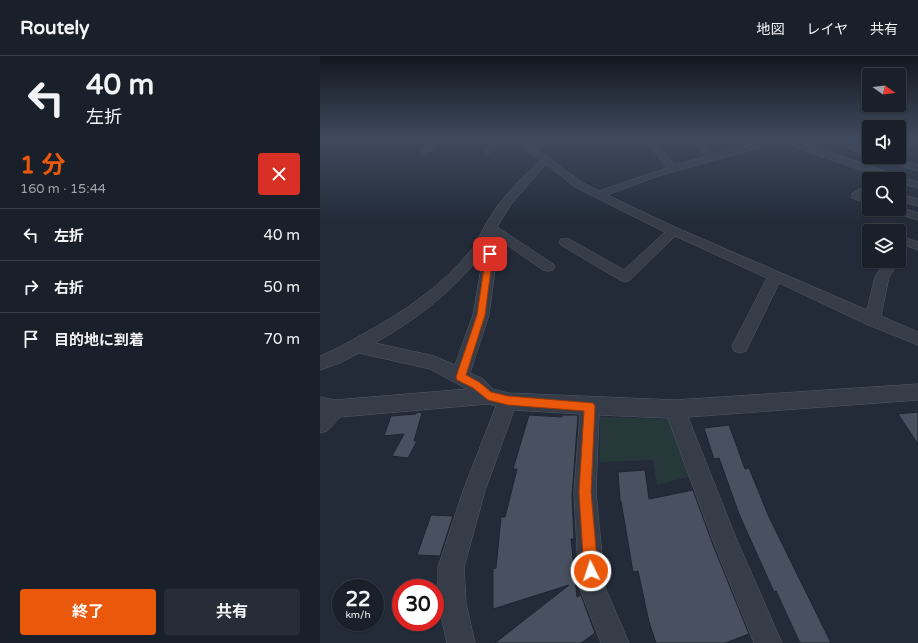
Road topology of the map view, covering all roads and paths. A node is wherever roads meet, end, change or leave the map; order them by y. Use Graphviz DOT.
graph roads {
  1 [pos="538,166"];
  2 [pos="553,166"];
  3 [pos="671,166"];
  4 [pos="682,166"];
  5 [pos="858,166"];
  6 [pos="673,169"];
  7 [pos="875,172"];
  8 [pos="906,181"];
  9 [pos="918,185"];
  10 [pos="862,192"];
  11 [pos="598,195"];
  12 [pos="862,198"];
  13 [pos="906,199"];
  14 [pos="918,203"];
  15 [pos="906,214"];
  16 [pos="918,218"];
  17 [pos="490,228"];
  18 [pos="673,231"];
  19 [pos="565,242"];
  20 [pos="906,242"];
  21 [pos="918,246"];
  22 [pos="479,249"];
  23 [pos="548,267"];
  24 [pos="888,268"];
  25 [pos="775,276"];
  26 [pos="872,320"];
  27 [pos="918,340"];
  28 [pos="358,346"];
  29 [pos="740,346"];
  30 [pos="320,363"];
  31 [pos="460,377"];
  32 [pos="918,392"];
  33 [pos="498,398"];
  34 [pos="590,406"];
  35 [pos="327,408"];
  36 [pos="675,409"];
  37 [pos="320,424"];
  38 [pos="461,643"];
  39 [pos="615,643"];
  40 [pos="768,643"];
  1 -- 17 [label="street"];
  2 -- 11 [label="street"];
  3 -- 6 [label="street"];
  4 -- 6 [label="street"];
  5 -- 7 [label="street"];
  6 -- 11 [label="street"];
  8 -- 9 [label="street"];
  10 -- 12 [label="street"];
  11 -- 18 [label="street"];
  13 -- 14 [label="street"];
  15 -- 16 [label="street"];
  17 -- 22 [label="street"];
  17 -- 23 [label="street"];
  18 -- 19 [label="street"];
  18 -- 25 [label="street"];
  20 -- 21 [label="street"];
  22 -- 28 [label="street"];
  22 -- 31 [label="street"];
  24 -- 26 [label="street"];
  25 -- 26 [label="street"];
  25 -- 29 [label="street"];
  26 -- 27 [label="street"];
  28 -- 30 [label="street"];
  28 -- 31 [label="street"];
  31 -- 33 [label="street"];
  32 -- 36 [label="street"];
  33 -- 34 [label="street"];
  33 -- 35 [label="street"];
  33 -- 38 [label="street"];
  34 -- 36 [label="street"];
  34 -- 39 [label="street"];
  35 -- 37 [label="street"];
  36 -- 40 [label="street"];
}
